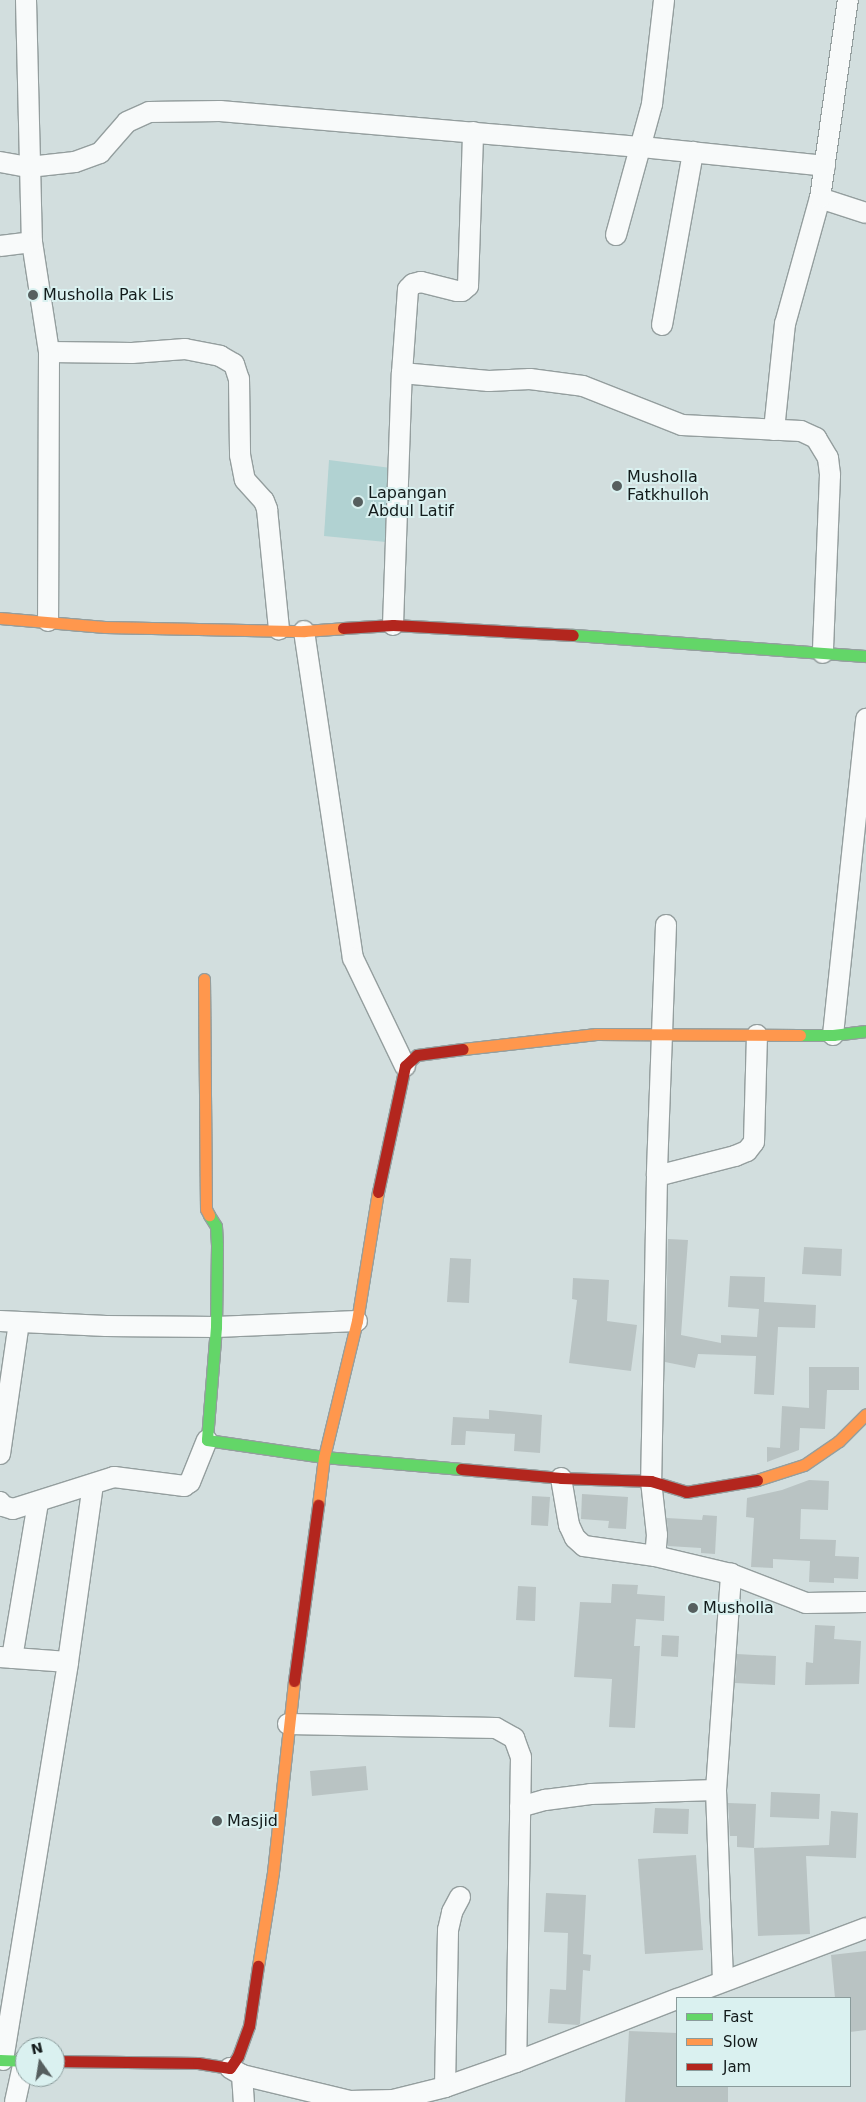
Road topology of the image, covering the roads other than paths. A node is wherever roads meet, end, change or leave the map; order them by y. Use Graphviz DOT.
graph roads {
  1 [pos="26,0"];
  2 [pos="664,0"];
  3 [pos="848,0"];
  4 [pos="473,132"];
  5 [pos="642,147"];
  6 [pos="693,152"];
  7 [pos="0,162"];
  8 [pos="825,166"];
  9 [pos="29,167"];
  10 [pos="820,198"];
  11 [pos="866,213"];
  12 [pos="616,235"];
  13 [pos="32,242"];
  14 [pos="0,246"];
  15 [pos="662,325"];
  16 [pos="49,352"];
  17 [pos="402,373"];
  18 [pos="774,430"];
  19 [pos="0,618"];
  20 [pos="48,621"];
  21 [pos="392,625"];
  22 [pos="279,629"];
  23 [pos="304,631"];
  24 [pos="822,653"];
  25 [pos="866,656"];
  26 [pos="866,719"];
  27 [pos="666,925"];
  28 [pos="204,979"];
  29 [pos="866,1031"];
  30 [pos="663,1035"];
  31 [pos="757,1035"];
  32 [pos="833,1035"];
  33 [pos="405,1066"];
  34 [pos="657,1176"];
  35 [pos="357,1321"];
  36 [pos="10,1322"];
  37 [pos="216,1327"];
  38 [pos="866,1414"];
  39 [pos="207,1440"];
  40 [pos="0,1454"];
  41 [pos="324,1457"];
  42 [pos="562,1478"];
  43 [pos="651,1481"];
  44 [pos="93,1485"];
  45 [pos="0,1502"];
  46 [pos="38,1502"];
  47 [pos="655,1556"];
  48 [pos="731,1574"];
  49 [pos="866,1602"];
  50 [pos="6,1658"];
  51 [pos="68,1662"];
  52 [pos="288,1724"];
  53 [pos="716,1790"];
  54 [pos="520,1807"];
  55 [pos="460,1896"];
  56 [pos="866,1928"];
  57 [pos="723,1981"];
  58 [pos="683,1997"];
  59 [pos="676,2000"];
  60 [pos="2,2060"];
  61 [pos="15,2061"];
  62 [pos="65,2061"];
  63 [pos="516,2062"];
  64 [pos="236,2072"];
  65 [pos="18,2087"];
  66 [pos="445,2087"];
  67 [pos="15,2102"];
  68 [pos="244,2102"];
  1 -- 9 [label="street"];
  2 -- 5 [label="street"];
  3 -- 8 [label="street"];
  4 -- 5 [label="street"];
  4 -- 9 [label="street"];
  4 -- 17 [label="street"];
  5 -- 6 [label="street"];
  5 -- 12 [label="street"];
  6 -- 8 [label="street"];
  6 -- 15 [label="street"];
  7 -- 9 [label="street"];
  8 -- 10 [label="street"];
  9 -- 13 [label="street"];
  10 -- 11 [label="street"];
  10 -- 18 [label="street"];
  13 -- 14 [label="street"];
  13 -- 16 [label="street"];
  16 -- 20 [label="street"];
  16 -- 22 [label="street"];
  17 -- 18 [label="street"];
  17 -- 21 [label="street"];
  18 -- 24 [label="street"];
  19 -- 20 [label="street"];
  20 -- 22 [label="street"];
  21 -- 23 [label="street"];
  21 -- 24 [label="street"];
  22 -- 23 [label="street"];
  23 -- 33 [label="street"];
  24 -- 25 [label="street"];
  26 -- 32 [label="street"];
  27 -- 30 [label="street"];
  28 -- 37 [label="street"];
  29 -- 32 [label="street"];
  30 -- 31 [label="street"];
  30 -- 33 [label="street"];
  30 -- 34 [label="street"];
  31 -- 32 [label="street"];
  31 -- 34 [label="street"];
  33 -- 35 [label="street"];
  34 -- 43 [label="street"];
  35 -- 37 [label="street"];
  35 -- 41 [label="street"];
  36 -- 37 [label="street"];
  36 -- 40 [label="street"];
  37 -- 39 [label="street"];
  38 -- 43 [label="street"];
  39 -- 41 [label="street"];
  39 -- 44 [label="street"];
  41 -- 42 [label="street"];
  41 -- 52 [label="street"];
  42 -- 43 [label="street"];
  42 -- 47 [label="street"];
  43 -- 47 [label="street"];
  44 -- 46 [label="street"];
  44 -- 51 [label="street"];
  45 -- 46 [label="street"];
  46 -- 50 [label="street"];
  47 -- 48 [label="street"];
  48 -- 49 [label="street"];
  48 -- 53 [label="street"];
  50 -- 51 [label="street"];
  51 -- 60 [label="street"];
  52 -- 54 [label="street"];
  52 -- 64 [label="street"];
  53 -- 54 [label="street"];
  53 -- 57 [label="street"];
  54 -- 63 [label="street"];
  55 -- 66 [label="street"];
  56 -- 57 [label="street"];
  57 -- 58 [label="street"];
  59 -- 63 [label="street"];
  60 -- 61 [label="street"];
  62 -- 64 [label="street"];
  63 -- 66 [label="street"];
  64 -- 66 [label="street"];
  64 -- 68 [label="street"];
  65 -- 67 [label="street"];
}
